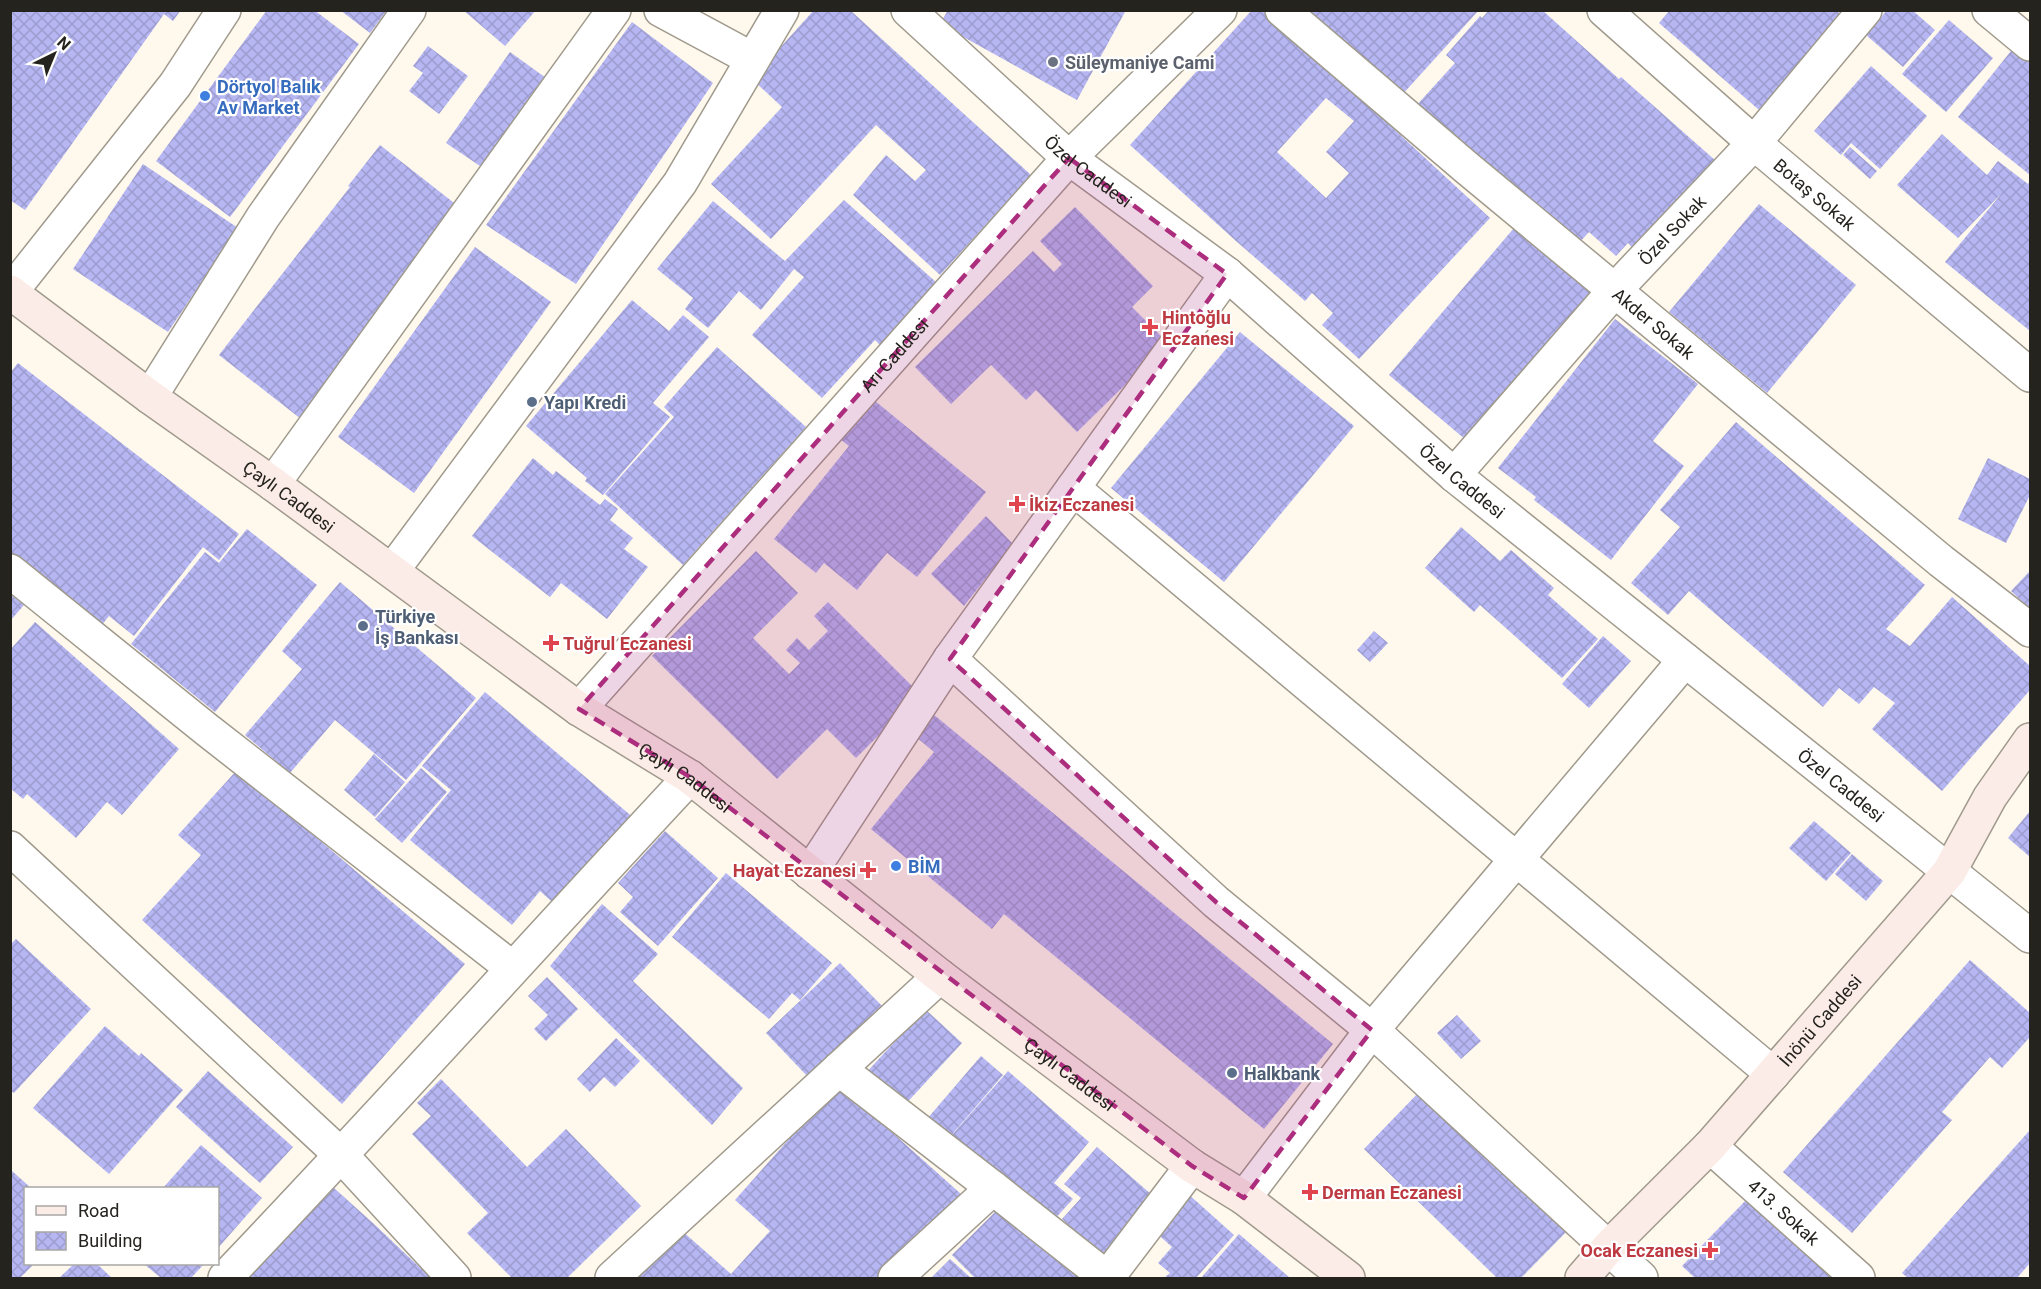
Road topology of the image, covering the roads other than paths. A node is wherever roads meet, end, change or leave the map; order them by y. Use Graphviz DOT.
graph roads {
  1 [pos="224,10"];
  2 [pos="409,10"];
  3 [pos="614,10"];
  4 [pos="661,10"];
  5 [pos="782,10"];
  6 [pos="908,10"];
  7 [pos="1220,10"];
  8 [pos="1282,10"];
  9 [pos="1604,10"];
  10 [pos="1865,10"];
  11 [pos="1989,10"];
  12 [pos="2031,44"];
  13 [pos="752,59"];
  14 [pos="1754,143"];
  15 [pos="1069,158"];
  16 [pos="1227,274"];
  17 [pos="1615,290"];
  18 [pos="11,292"];
  19 [pos="2031,375"];
  20 [pos="150,397"];
  21 [pos="1454,475"];
  22 [pos="273,484"];
  23 [pos="1073,488"];
  24 [pos="10,571"];
  25 [pos="392,571"];
  26 [pos="2031,630"];
  27 [pos="950,659"];
  28 [pos="1685,660"];
  29 [pos="579,709"];
  30 [pos="2031,740"];
  31 [pos="690,777"];
  32 [pos="10,848"];
  33 [pos="1516,858"];
  34 [pos="810,873"];
  35 [pos="1949,873"];
  36 [pos="2031,936"];
  37 [pos="512,968"];
  38 [pos="940,976"];
  39 [pos="1372,1030"];
  40 [pos="839,1069"];
  41 [pos="1773,1074"];
  42 [pos="1710,1146"];
  43 [pos="342,1156"];
  44 [pos="1192,1166"];
  45 [pos="993,1188"];
  46 [pos="1244,1198"];
  47 [pos="1608,1248"];
  48 [pos="225,1278"];
  49 [pos="454,1278"];
  50 [pos="612,1278"];
  51 [pos="895,1278"];
  52 [pos="1107,1278"];
  53 [pos="1348,1278"];
  54 [pos="1582,1278"];
  55 [pos="1641,1278"];
  56 [pos="1858,1278"];
  1 -- 18 [label="street"];
  2 -- 20 [label="street"];
  3 -- 22 [label="street"];
  4 -- 13 [label="street"];
  5 -- 13 [label="street"];
  6 -- 15 [label="street, Özel Caddesi"];
  7 -- 15 [label="street, Arı Caddesi"];
  8 -- 17 [label="street, Akder Sokak"];
  9 -- 14 [label="street, Botaş Sokak"];
  10 -- 14 [label="street, Özel Sokak"];
  11 -- 12 [label="street"];
  13 -- 25 [label="street"];
  14 -- 17 [label="street, Özel Sokak"];
  14 -- 19 [label="street, Botaş Sokak"];
  15 -- 16 [label="street, Özel Caddesi"];
  15 -- 29 [label="street, Arı Caddesi"];
  16 -- 21 [label="street, Özel Caddesi"];
  16 -- 23 [label="street"];
  17 -- 21 [label="street, Özel Sokak"];
  17 -- 26 [label="street, Akder Sokak"];
  18 -- 20 [label="street, Çaylı Caddesi"];
  20 -- 22 [label="street, Çaylı Caddesi"];
  21 -- 28 [label="street, Özel Caddesi"];
  22 -- 25 [label="street, Çaylı Caddesi"];
  23 -- 27 [label="street"];
  23 -- 33 [label="street"];
  24 -- 37 [label="street"];
  25 -- 29 [label="street, Çaylı Caddesi"];
  27 -- 34 [label="street"];
  27 -- 39 [label="street"];
  28 -- 33 [label="street"];
  28 -- 35 [label="street, Özel Caddesi"];
  29 -- 31 [label="street, Çaylı Caddesi"];
  30 -- 35 [label="street, İnönü Caddesi"];
  31 -- 34 [label="street, Çaylı Caddesi"];
  31 -- 37 [label="street"];
  32 -- 43 [label="street"];
  33 -- 39 [label="street"];
  33 -- 41 [label="street"];
  34 -- 38 [label="street, Çaylı Caddesi"];
  35 -- 36 [label="street, Özel Caddesi"];
  35 -- 41 [label="street, İnönü Caddesi"];
  37 -- 43 [label="street"];
  38 -- 40 [label="street"];
  38 -- 44 [label="street, Çaylı Caddesi"];
  39 -- 46 [label="street"];
  39 -- 47 [label="street"];
  40 -- 45 [label="street"];
  40 -- 50 [label="street"];
  41 -- 42 [label="street, İnönü Caddesi"];
  42 -- 47 [label="street, İnönü Caddesi"];
  42 -- 56 [label="street, 413. Sokak"];
  43 -- 48 [label="street"];
  43 -- 49 [label="street"];
  44 -- 46 [label="street, Çaylı Caddesi"];
  44 -- 52 [label="street"];
  45 -- 51 [label="street"];
  45 -- 52 [label="street"];
  46 -- 53 [label="street, Çaylı Caddesi"];
  47 -- 54 [label="street, İnönü Caddesi"];
  47 -- 55 [label="street"];
}
